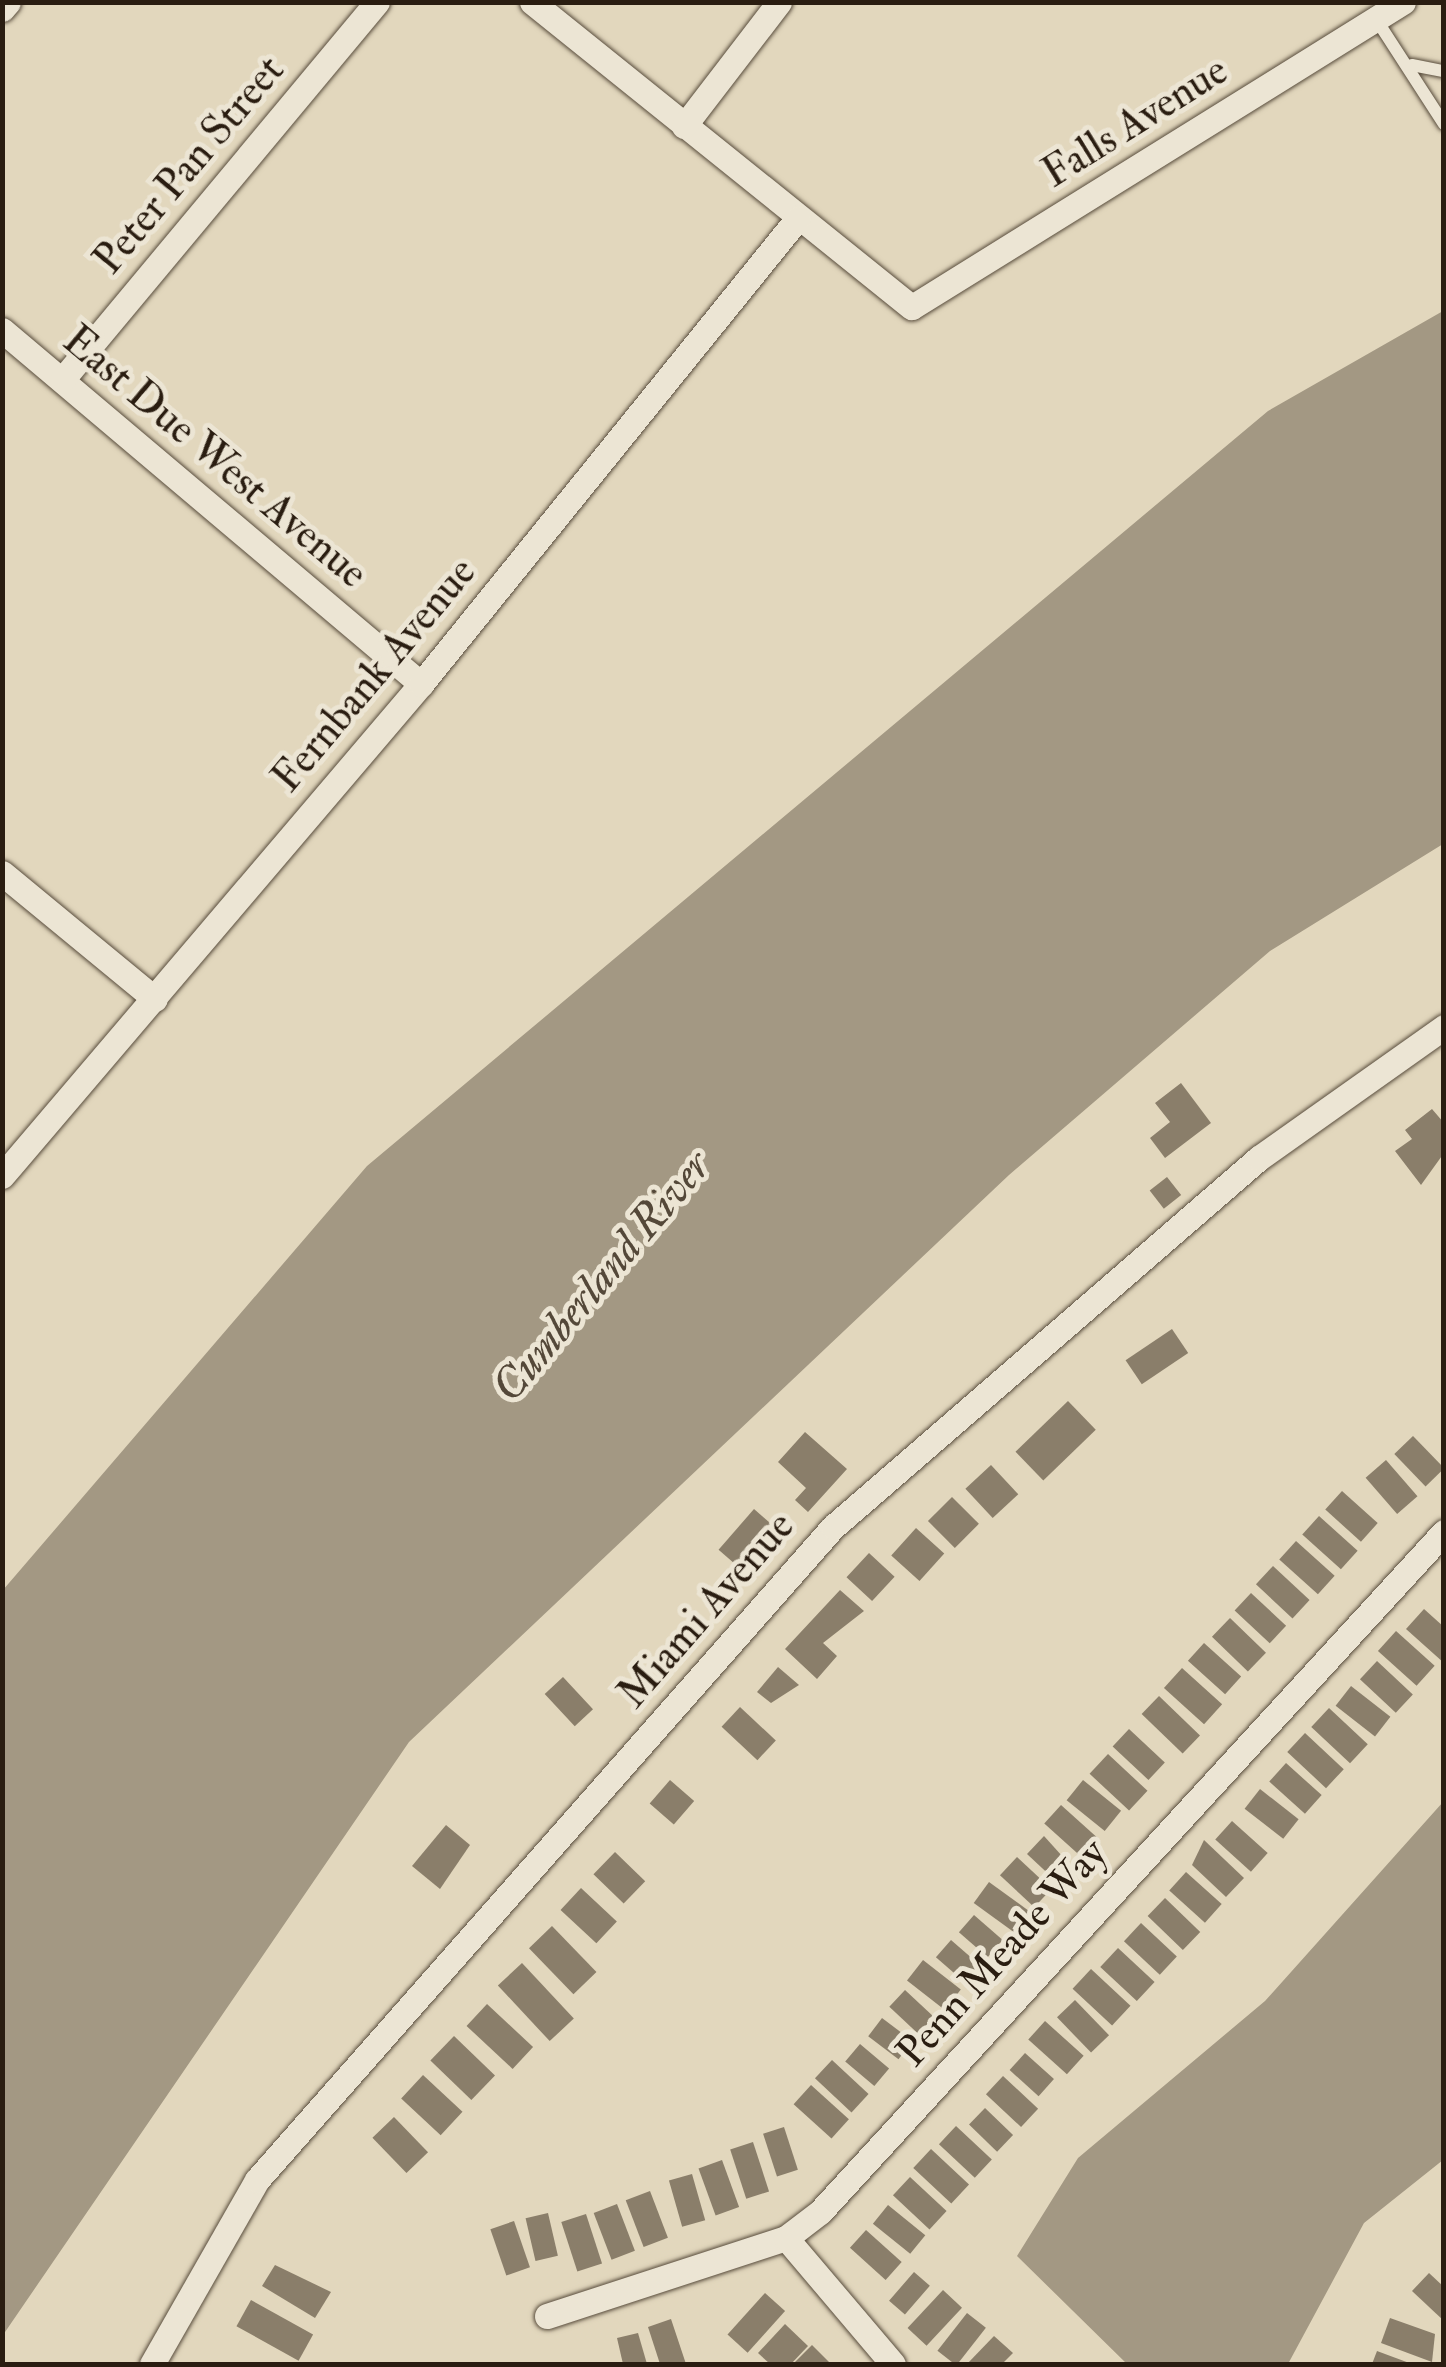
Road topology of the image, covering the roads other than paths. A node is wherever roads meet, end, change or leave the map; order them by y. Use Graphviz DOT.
graph roads {
  1 [pos="8,2"];
  2 [pos="376,2"];
  3 [pos="532,2"];
  4 [pos="779,2"];
  5 [pos="1403,2"];
  6 [pos="2,9"];
  7 [pos="1376,20"];
  8 [pos="1412,66"];
  9 [pos="1444,71"];
  10 [pos="1444,124"];
  11 [pos="684,126"];
  12 [pos="798,218"];
  13 [pos="2,330"];
  14 [pos="62,380"];
  15 [pos="421,684"];
  16 [pos="2,873"];
  17 [pos="154,999"];
  18 [pos="1444,1026"];
  19 [pos="2,1176"];
  20 [pos="1444,1532"];
  21 [pos="786,2238"];
  22 [pos="547,2316"];
  23 [pos="152,2364"];
  24 [pos="893,2364"];
  1 -- 6 [label="street"];
  2 -- 14 [label="street, Peter Pan Street"];
  3 -- 11 [label="street"];
  4 -- 11 [label="street"];
  5 -- 7 [label="street, Falls Avenue"];
  7 -- 8 [label="lane"];
  7 -- 12 [label="street, Falls Avenue"];
  8 -- 9 [label="lane"];
  8 -- 10 [label="lane"];
  11 -- 12 [label="street"];
  12 -- 15 [label="street, Fernbank Avenue"];
  13 -- 14 [label="street, East Due West Avenue"];
  14 -- 15 [label="street, East Due West Avenue"];
  15 -- 17 [label="street, Fernbank Avenue"];
  16 -- 17 [label="street"];
  17 -- 19 [label="street, Fernbank Avenue"];
  18 -- 23 [label="street, Miami Avenue"];
  20 -- 21 [label="street, Penn Meade Way"];
  21 -- 22 [label="street, Penn Meade Way"];
  21 -- 24 [label="street"];
}
